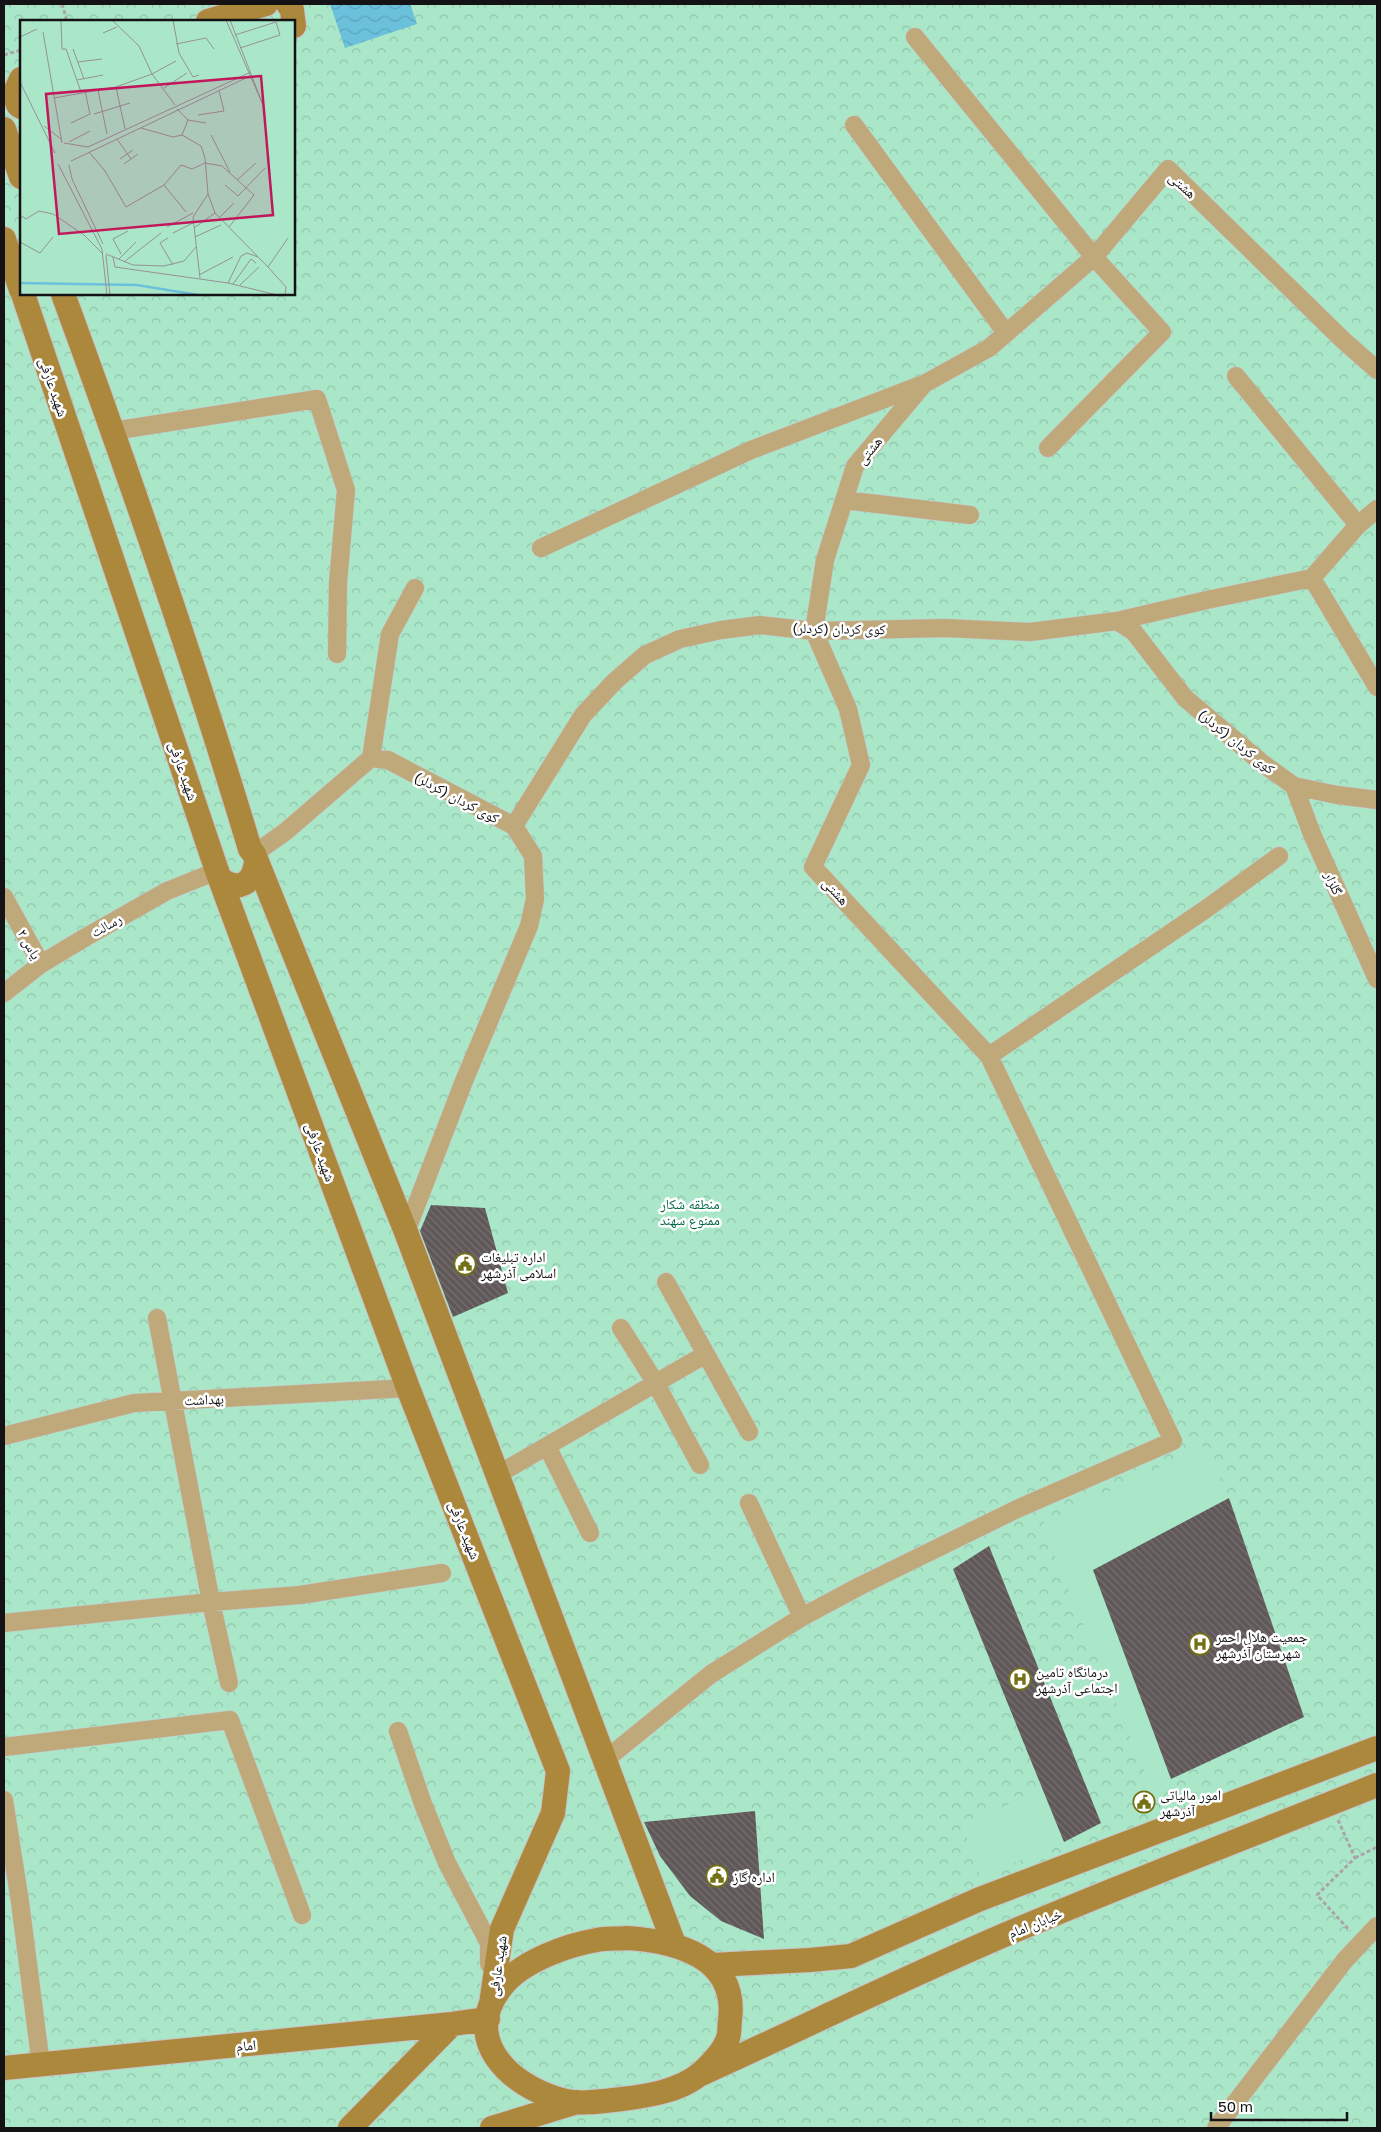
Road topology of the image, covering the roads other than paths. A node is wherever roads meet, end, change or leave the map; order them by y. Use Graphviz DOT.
graph roads {
  1 [pos="266,4"];
  2 [pos="288,4"];
  3 [pos="211,20"];
  4 [pos="293,20"];
  5 [pos="915,37"];
  6 [pos="20,79"];
  7 [pos="20,81"];
  8 [pos="4,84"];
  9 [pos="20,107"];
  10 [pos="20,118"];
  11 [pos="4,124"];
  12 [pos="854,125"];
  13 [pos="4,129"];
  14 [pos="20,175"];
  15 [pos="4,238"];
  16 [pos="1094,257"];
  17 [pos="20,287"];
  18 [pos="22,295"];
  19 [pos="64,295"];
  20 [pos="1006,333"];
  21 [pos="1377,370"];
  22 [pos="1236,376"];
  23 [pos="924,384"];
  24 [pos="113,431"];
  25 [pos="1048,448"];
  26 [pos="844,500"];
  27 [pos="1377,509"];
  28 [pos="970,515"];
  29 [pos="1358,525"];
  30 [pos="540,548"];
  31 [pos="1312,578"];
  32 [pos="415,588"];
  33 [pos="1117,621"];
  34 [pos="814,631"];
  35 [pos="337,654"];
  36 [pos="1377,687"];
  37 [pos="371,758"];
  38 [pos="1294,786"];
  39 [pos="1377,800"];
  40 [pos="514,826"];
  41 [pos="254,855"];
  42 [pos="1279,856"];
  43 [pos="217,870"];
  44 [pos="4,897"];
  45 [pos="41,964"];
  46 [pos="1377,979"];
  47 [pos="4,992"];
  48 [pos="989,1056"];
  49 [pos="406,1232"];
  50 [pos="666,1282"];
  51 [pos="158,1318"];
  52 [pos="621,1328"];
  53 [pos="706,1354"];
  54 [pos="654,1382"];
  55 [pos="408,1388"];
  56 [pos="172,1401"];
  57 [pos="749,1432"];
  58 [pos="4,1436"];
  59 [pos="548,1446"];
  60 [pos="700,1466"];
  61 [pos="497,1475"];
  62 [pos="749,1503"];
  63 [pos="590,1533"];
  64 [pos="442,1572"];
  65 [pos="211,1602"];
  66 [pos="802,1617"];
  67 [pos="4,1623"];
  68 [pos="229,1683"];
  69 [pos="398,1731"];
  70 [pos="4,1747"];
  71 [pos="1377,1748"];
  72 [pos="605,1760"];
  73 [pos="1377,1785"];
  74 [pos="4,1800"];
  75 [pos="302,1915"];
  76 [pos="1377,1926"];
  77 [pos="674,1944"];
  78 [pos="713,1965"];
  79 [pos="490,2012"];
  80 [pos="452,2024"];
  81 [pos="41,2065"];
  82 [pos="4,2068"];
  83 [pos="699,2075"];
  84 [pos="581,2101"];
  85 [pos="350,2128"];
  86 [pos="492,2128"];
  87 [pos="1216,2128"];
  1 -- 3 [label="street"];
  2 -- 4 [label="street"];
  5 -- 16 [label="street"];
  6 -- 8 [label="street"];
  7 -- 9 [label="street"];
  10 -- 11 [label="street"];
  12 -- 20 [label="street"];
  13 -- 14 [label="street"];
  15 -- 17 [label="street"];
  16 -- 20 [label="street, هشتی"];
  16 -- 21 [label="street, هشتی"];
  16 -- 25 [label="street"];
  18 -- 43 [label="street, شهید عارفی"];
  19 -- 24 [label="street"];
  20 -- 23 [label="street, هشتی"];
  22 -- 29 [label="street"];
  23 -- 26 [label="street, هشتی"];
  23 -- 30 [label="street"];
  24 -- 35 [label="street"];
  24 -- 41 [label="street"];
  26 -- 28 [label="street"];
  26 -- 34 [label="street, هشتی"];
  27 -- 29 [label="street"];
  29 -- 31 [label="street"];
  31 -- 33 [label="street"];
  31 -- 36 [label="street"];
  32 -- 37 [label="street"];
  33 -- 34 [label="street, کوی کردان (کردلر)"];
  33 -- 38 [label="street, کوی کردان (کردلر)"];
  34 -- 40 [label="street, کوی کردان (کردلر)"];
  34 -- 48 [label="street, هشتی"];
  37 -- 40 [label="street, کوی کردان (کردلر)"];
  37 -- 41 [label="street"];
  38 -- 39 [label="street, کوی کردان (کردلر)"];
  38 -- 46 [label="street, گلزار"];
  40 -- 49 [label="street"];
  41 -- 43 [label="street"];
  41 -- 43 [label="street"];
  41 -- 49 [label="street"];
  42 -- 48 [label="street"];
  43 -- 45 [label="street, رسالت"];
  43 -- 55 [label="street, شهید عارفی"];
  44 -- 45 [label="street, یاس ۲"];
  45 -- 47 [label="street, رسالت"];
  48 -- 66 [label="street"];
  49 -- 61 [label="street"];
  50 -- 53 [label="street"];
  51 -- 56 [label="street"];
  52 -- 54 [label="street"];
  53 -- 54 [label="street"];
  53 -- 57 [label="street"];
  54 -- 59 [label="street"];
  54 -- 60 [label="street"];
  55 -- 56 [label="street, بهداشت"];
  55 -- 79 [label="street, شهید عارفی"];
  56 -- 58 [label="street, بهداشت"];
  56 -- 65 [label="street"];
  59 -- 61 [label="street"];
  59 -- 63 [label="street"];
  61 -- 72 [label="street"];
  62 -- 66 [label="street"];
  64 -- 65 [label="street"];
  65 -- 67 [label="street"];
  65 -- 68 [label="street"];
  66 -- 72 [label="street"];
  69 -- 79 [label="street"];
  70 -- 75 [label="street"];
  71 -- 78 [label="street"];
  72 -- 77 [label="street"];
  73 -- 83 [label="street, خیابان امام"];
  74 -- 81 [label="street"];
  76 -- 87 [label="street"];
  77 -- 78 [label="street"];
  77 -- 79 [label="street"];
  78 -- 83 [label="street"];
  79 -- 80 [label="street, امام"];
  79 -- 84 [label="street, شهید عارفی"];
  80 -- 81 [label="street, امام"];
  80 -- 85 [label="street"];
  81 -- 82 [label="street, امام"];
  83 -- 84 [label="street, خیابان امام"];
  84 -- 86 [label="street"];
}
